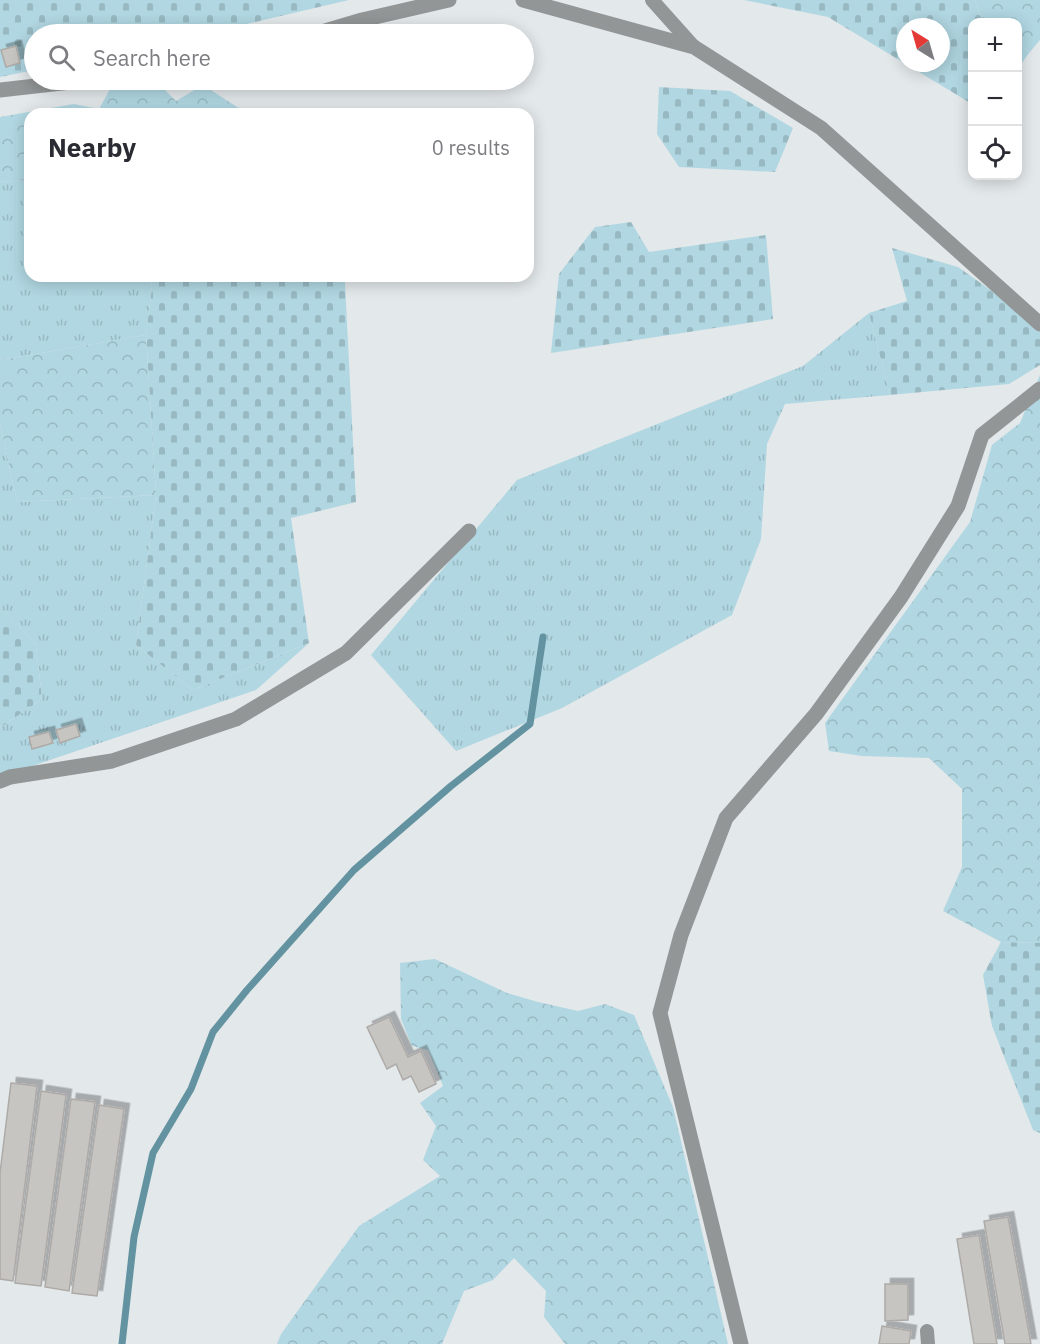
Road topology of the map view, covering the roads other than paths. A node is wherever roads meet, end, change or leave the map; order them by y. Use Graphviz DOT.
graph roads {
  1 [pos="449,0"];
  2 [pos="523,0"];
  3 [pos="652,0"];
  4 [pos="349,24"];
  5 [pos="694,46"];
  6 [pos="24,87"];
  7 [pos="0,90"];
  8 [pos="1040,324"];
  9 [pos="1040,389"];
  10 [pos="469,531"];
  11 [pos="0,781"];
  12 [pos="741,1344"];
  1 -- 4 [label="street"];
  2 -- 5 [label="street"];
  3 -- 5 [label="lane"];
  5 -- 8 [label="street"];
  6 -- 7 [label="street"];
  9 -- 12 [label="street"];
  10 -- 11 [label="street"];
}
